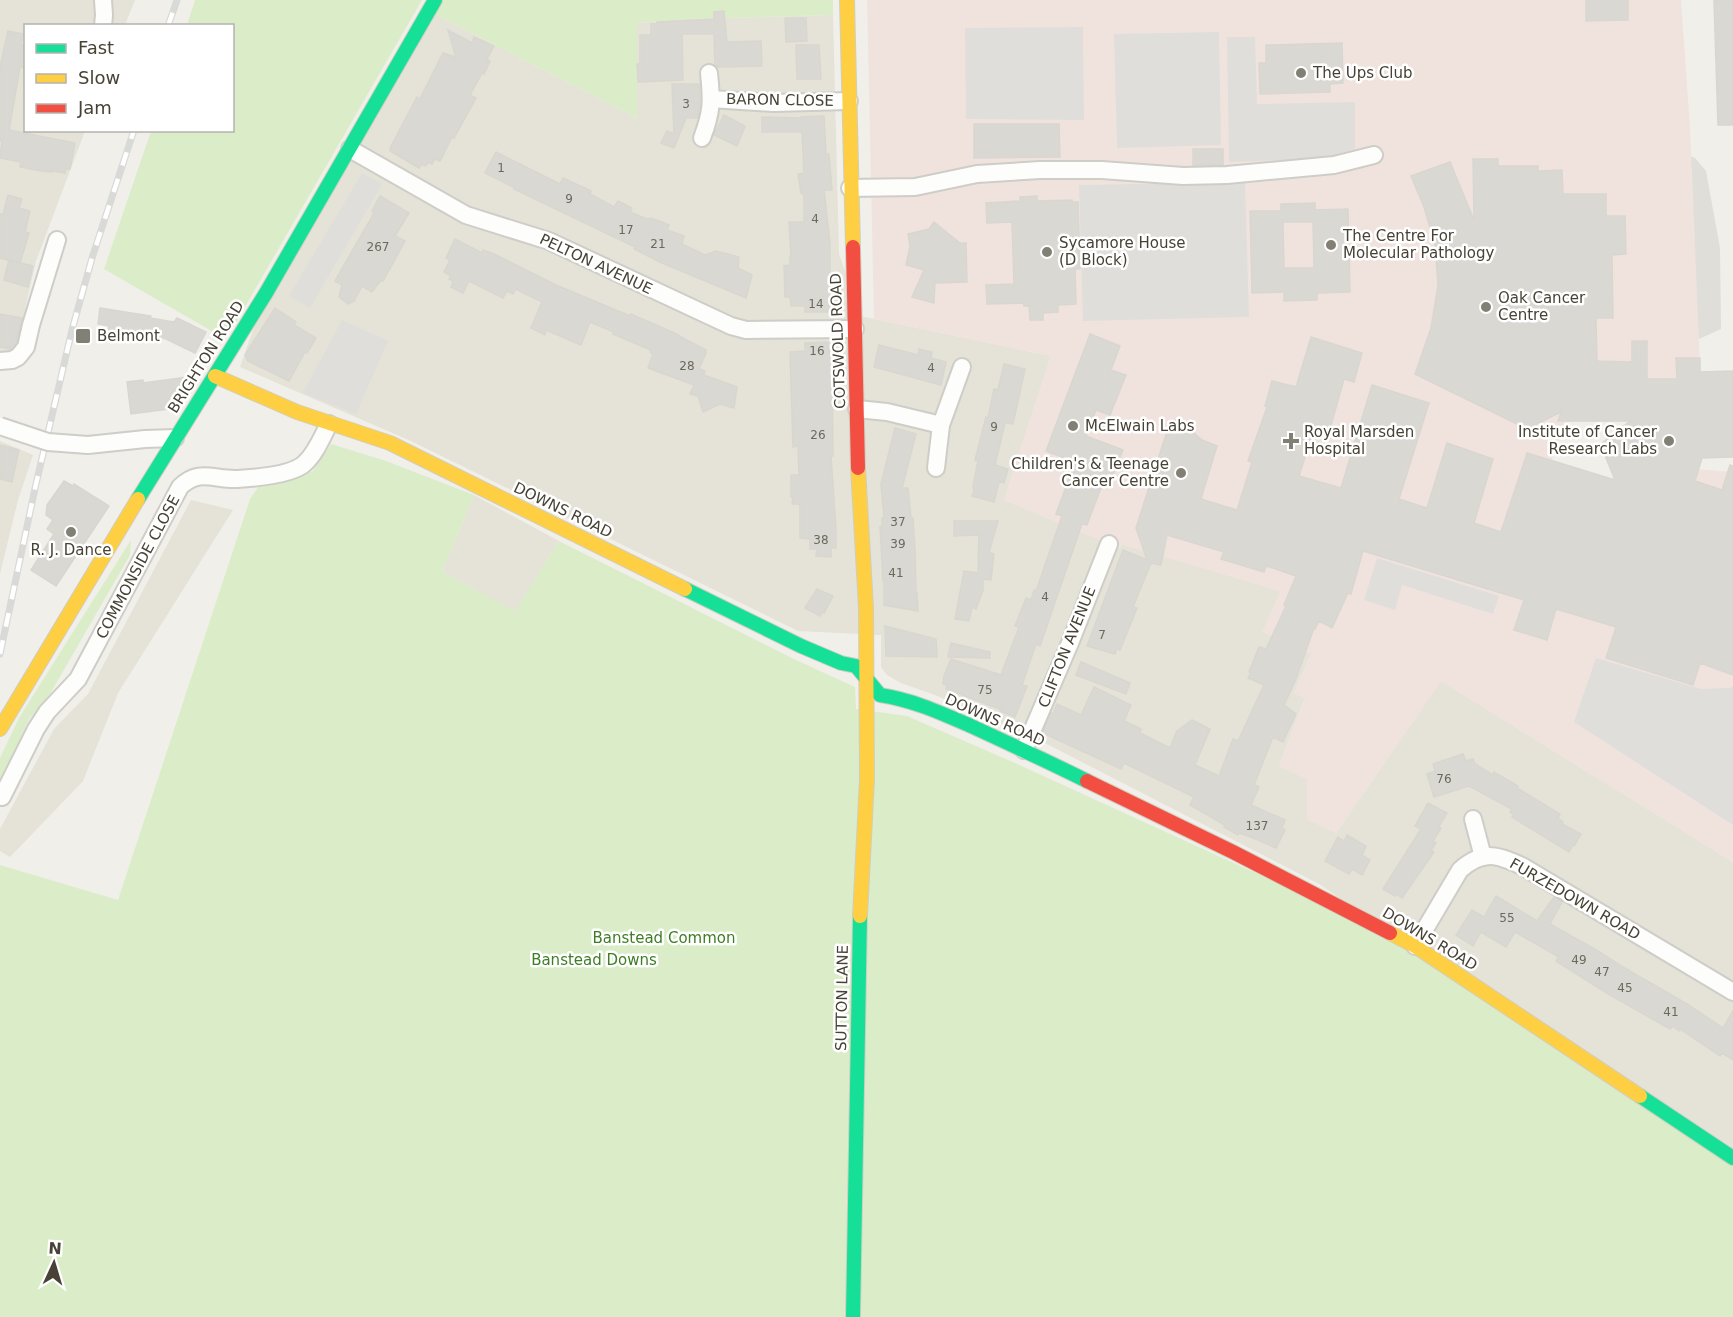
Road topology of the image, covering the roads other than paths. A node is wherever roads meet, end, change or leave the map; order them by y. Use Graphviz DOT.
graph roads {
  1 [pos="104,0"];
  2 [pos="435,0"];
  3 [pos="847,0"];
  4 [pos="102,24"];
  5 [pos="709,73"];
  6 [pos="711,99"];
  7 [pos="849,101"];
  8 [pos="702,138"];
  9 [pos="350,149"];
  10 [pos="1374,155"];
  11 [pos="850,188"];
  12 [pos="57,240"];
  13 [pos="855,329"];
  14 [pos="0,362"];
  15 [pos="962,367"];
  16 [pos="214,376"];
  17 [pos="857,409"];
  18 [pos="329,424"];
  19 [pos="941,425"];
  20 [pos="0,426"];
  21 [pos="175,438"];
  22 [pos="936,468"];
  23 [pos="1109,544"];
  24 [pos="867,681"];
  25 [pos="0,729"];
  26 [pos="1024,750"];
  27 [pos="2,797"];
  28 [pos="1473,819"];
  29 [pos="1483,857"];
  30 [pos="1415,946"];
  31 [pos="1733,992"];
  32 [pos="1733,1158"];
  33 [pos="853,1317"];
  1 -- 4 [label="street"];
  2 -- 9 [label="main road, BRIGHTON ROAD"];
  3 -- 7 [label="main road, COTSWOLD ROAD"];
  5 -- 6 [label="street, BARON CLOSE"];
  6 -- 7 [label="street, BARON CLOSE"];
  6 -- 8 [label="street, BARON CLOSE"];
  7 -- 11 [label="main road, COTSWOLD ROAD"];
  9 -- 13 [label="street, PELTON AVENUE"];
  9 -- 16 [label="main road, BRIGHTON ROAD"];
  10 -- 11 [label="street"];
  11 -- 13 [label="main road, COTSWOLD ROAD"];
  12 -- 14 [label="street"];
  13 -- 17 [label="main road, COTSWOLD ROAD"];
  15 -- 19 [label="street"];
  16 -- 18 [label="main road, DOWNS ROAD"];
  16 -- 21 [label="main road, BRIGHTON ROAD"];
  17 -- 19 [label="street"];
  17 -- 24 [label="main road, COTSWOLD ROAD"];
  18 -- 24 [label="main road, DOWNS ROAD"];
  18 -- 27 [label="street, COMMONSIDE CLOSE"];
  19 -- 22 [label="street"];
  20 -- 21 [label="street, bridge"];
  21 -- 25 [label="main road, BRIGHTON ROAD"];
  23 -- 26 [label="street, CLIFTON AVENUE"];
  24 -- 26 [label="main road, DOWNS ROAD"];
  24 -- 33 [label="main road, SUTTON LANE"];
  26 -- 30 [label="main road, DOWNS ROAD"];
  28 -- 29 [label="street"];
  29 -- 30 [label="street"];
  29 -- 31 [label="street, FURZEDOWN ROAD"];
  30 -- 32 [label="main road, DOWNS ROAD"];
}
